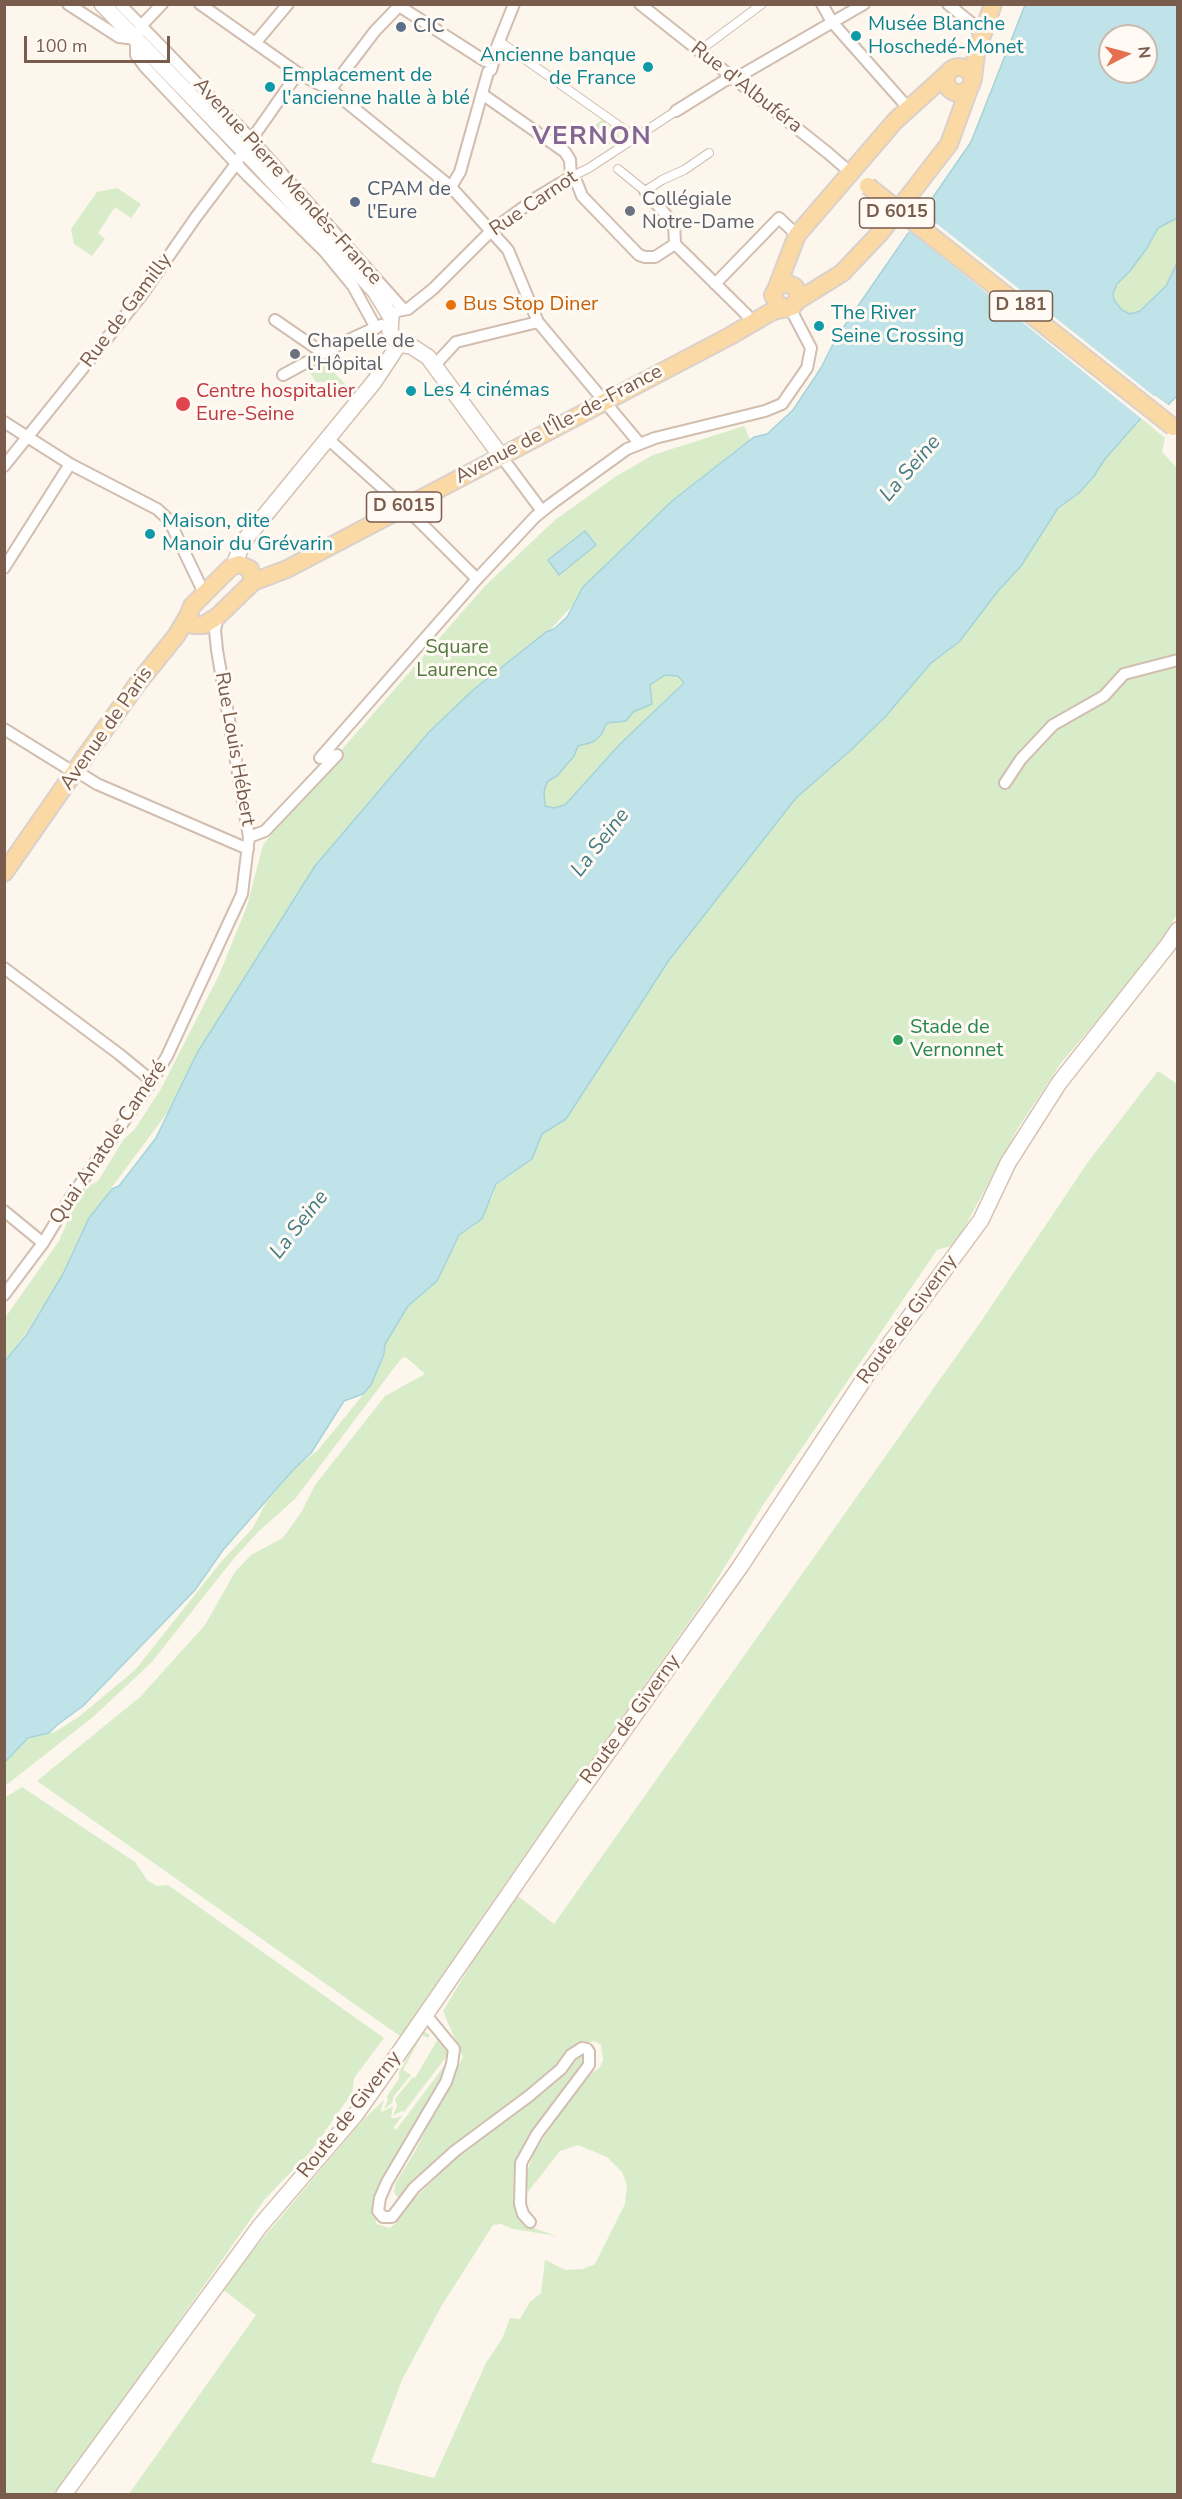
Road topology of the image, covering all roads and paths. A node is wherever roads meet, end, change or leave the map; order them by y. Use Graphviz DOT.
graph roads {
  1 [pos="68,4"];
  2 [pos="102,4"];
  3 [pos="120,4"];
  4 [pos="162,4"];
  5 [pos="200,4"];
  6 [pos="288,4"];
  7 [pos="514,4"];
  8 [pos="640,4"];
  9 [pos="762,4"];
  10 [pos="822,4"];
  11 [pos="864,4"];
  12 [pos="948,4"];
  13 [pos="986,4"];
  14 [pos="993,4"];
  15 [pos="398,5"];
  16 [pos="832,22"];
  17 [pos="977,30"];
  18 [pos="139,32"];
  19 [pos="256,42"];
  20 [pos="504,44"];
  21 [pos="699,51"];
  22 [pos="493,63"];
  23 [pos="298,73"];
  24 [pos="733,78"];
  25 [pos="955,82"];
  26 [pos="330,90"];
  27 [pos="483,94"];
  28 [pos="909,109"];
  29 [pos="676,111"];
  30 [pos="635,137"];
  31 [pos="244,151"];
  32 [pos="709,153"];
  33 [pos="618,169"];
  34 [pos="851,173"];
  35 [pos="571,177"];
  36 [pos="451,187"];
  37 [pos="645,191"];
  38 [pos="491,231"];
  39 [pos="797,235"];
  40 [pos="675,244"];
  41 [pos="715,284"];
  42 [pos="787,292"];
  43 [pos="747,315"];
  44 [pos="393,317"];
  45 [pos="275,320"];
  46 [pos="538,322"];
  47 [pos="716,342"];
  48 [pos="399,344"];
  49 [pos="323,353"];
  50 [pos="434,366"];
  51 [pos="284,375"];
  52 [pos="605,401"];
  53 [pos="4,422"];
  54 [pos="1175,428"];
  55 [pos="30,437"];
  56 [pos="328,439"];
  57 [pos="640,444"];
  58 [pos="501,456"];
  59 [pos="70,464"];
  60 [pos="4,466"];
  61 [pos="402,505"];
  62 [pos="542,511"];
  63 [pos="4,568"];
  64 [pos="246,571"];
  65 [pos="477,579"];
  66 [pos="204,593"];
  67 [pos="218,616"];
  68 [pos="193,621"];
  69 [pos="217,650"];
  70 [pos="1178,660"];
  71 [pos="4,729"];
  72 [pos="75,773"];
  73 [pos="1005,783"];
  74 [pos="41,823"];
  75 [pos="249,837"];
  76 [pos="248,849"];
  77 [pos="4,873"];
  78 [pos="4,888"];
  79 [pos="1178,930"];
  80 [pos="4,968"];
  81 [pos="152,1081"];
  82 [pos="4,1211"];
  83 [pos="43,1244"];
  84 [pos="4,1295"];
  85 [pos="426,2015"];
  86 [pos="530,2222"];
  87 [pos="64,2494"];
  1 -- 18 [label="street"];
  2 -- 18 [label="main road, Avenue Pierre Mendès-France"];
  3 -- 18 [label="street, Avenue Pierre Mendès-France"];
  4 -- 18 [label="street"];
  5 -- 19 [label="street"];
  6 -- 19 [label="street"];
  7 -- 20 [label="street"];
  8 -- 21 [label="street, Rue d'Albuféra / D 181"];
  9 -- 21 [label="street"];
  10 -- 16 [label="street"];
  11 -- 16 [label="street, Rue Carnot"];
  12 -- 17 [label="street"];
  13 -- 17 [label="main road"];
  14 -- 25 [label="main road, D 6015"];
  15 -- 22 [label="street"];
  15 -- 26 [label="street"];
  16 -- 24 [label="street, Rue Carnot"];
  16 -- 28 [label="street"];
  17 -- 25 [label="main road"];
  18 -- 31 [label="main road, Avenue Pierre Mendès-France"];
  19 -- 23 [label="street"];
  20 -- 22 [label="street"];
  20 -- 30 [label="street"];
  21 -- 24 [label="street, Rue d'Albuféra / D 181"];
  22 -- 27 [label="street"];
  23 -- 26 [label="street"];
  23 -- 31 [label="street, Rue de Gamilly"];
  24 -- 29 [label="street, Rue Carnot"];
  24 -- 34 [label="street, Rue d'Albuféra / D 181"];
  25 -- 28 [label="main road"];
  25 -- 42 [label="main road, D 6015"];
  26 -- 36 [label="street"];
  27 -- 35 [label="street"];
  27 -- 36 [label="street"];
  28 -- 34 [label="main road"];
  29 -- 30 [label="street, Rue Carnot"];
  30 -- 35 [label="street, Rue Carnot"];
  31 -- 44 [label="main road, Avenue Pierre Mendès-France"];
  31 -- 55 [label="street, Rue de Gamilly"];
  32 -- 37 [label="street"];
  33 -- 37 [label="street"];
  34 -- 39 [label="main road"];
  34 -- 54 [label="main road, D 181, bridge"];
  35 -- 38 [label="street, Rue Carnot"];
  35 -- 40 [label="street"];
  36 -- 38 [label="street"];
  37 -- 40 [label="street"];
  38 -- 44 [label="street, Rue Carnot"];
  38 -- 46 [label="street"];
  39 -- 41 [label="street"];
  39 -- 42 [label="main road"];
  40 -- 41 [label="street"];
  41 -- 43 [label="street"];
  42 -- 43 [label="main road, Avenue de l'Île-de-France / D 6015"];
  42 -- 47 [label="main road, Avenue de l'Île-de-France / D 6015"];
  42 -- 57 [label="street"];
  43 -- 47 [label="main road, Avenue de l'Île-de-France / D 6015"];
  44 -- 48 [label="main road, Avenue Pierre Mendès-France"];
  44 -- 49 [label="street, Rue Carnot"];
  45 -- 49 [label="street"];
  46 -- 50 [label="street"];
  46 -- 52 [label="street"];
  47 -- 52 [label="main road, Avenue de l'Île-de-France / D 6015"];
  48 -- 50 [label="main road"];
  48 -- 56 [label="main road"];
  49 -- 51 [label="street, Rue Carnot"];
  50 -- 58 [label="main road"];
  52 -- 57 [label="street"];
  52 -- 58 [label="main road, Avenue de l'Île-de-France / D 6015"];
  53 -- 55 [label="street"];
  55 -- 59 [label="street"];
  55 -- 60 [label="street, Rue de Gamilly"];
  56 -- 61 [label="street"];
  56 -- 64 [label="main road"];
  57 -- 62 [label="street"];
  58 -- 61 [label="main road, Avenue de l'Île-de-France / D 6015"];
  58 -- 62 [label="street"];
  59 -- 63 [label="street"];
  59 -- 66 [label="street"];
  61 -- 64 [label="main road, Avenue de l'Île-de-France / D 6015"];
  61 -- 65 [label="street"];
  62 -- 65 [label="street"];
  64 -- 66 [label="main road, Avenue de l'Île-de-France / D 6015"];
  64 -- 67 [label="main road, Avenue de l'Île-de-France / D 6015"];
  65 -- 75 [label="street"];
  66 -- 68 [label="main road, Avenue de l'Île-de-France / D 6015"];
  67 -- 68 [label="main road, Avenue de l'Île-de-France / D 6015"];
  67 -- 69 [label="street, Rue Louis Hébert"];
  68 -- 69 [label="street, Rue Louis Hébert"];
  68 -- 72 [label="main road, Avenue de Paris / D 6015"];
  69 -- 75 [label="street, Rue Louis Hébert"];
  70 -- 73 [label="street"];
  71 -- 72 [label="street"];
  72 -- 74 [label="main road, Avenue de Paris / D 6015"];
  72 -- 76 [label="street"];
  74 -- 77 [label="main road, Avenue de Paris / D 6015"];
  74 -- 78 [label="main road, Avenue de Paris / D 6015"];
  75 -- 76 [label="street, Rue Louis Hébert"];
  76 -- 81 [label="street, Quai Anatole Caméré"];
  79 -- 85 [label="main road, Route de Giverny"];
  80 -- 81 [label="street"];
  81 -- 83 [label="street, Quai Anatole Caméré"];
  82 -- 83 [label="street"];
  83 -- 84 [label="street, Quai Anatole Caméré"];
  85 -- 86 [label="street"];
  85 -- 87 [label="main road, Route de Giverny"];
}
